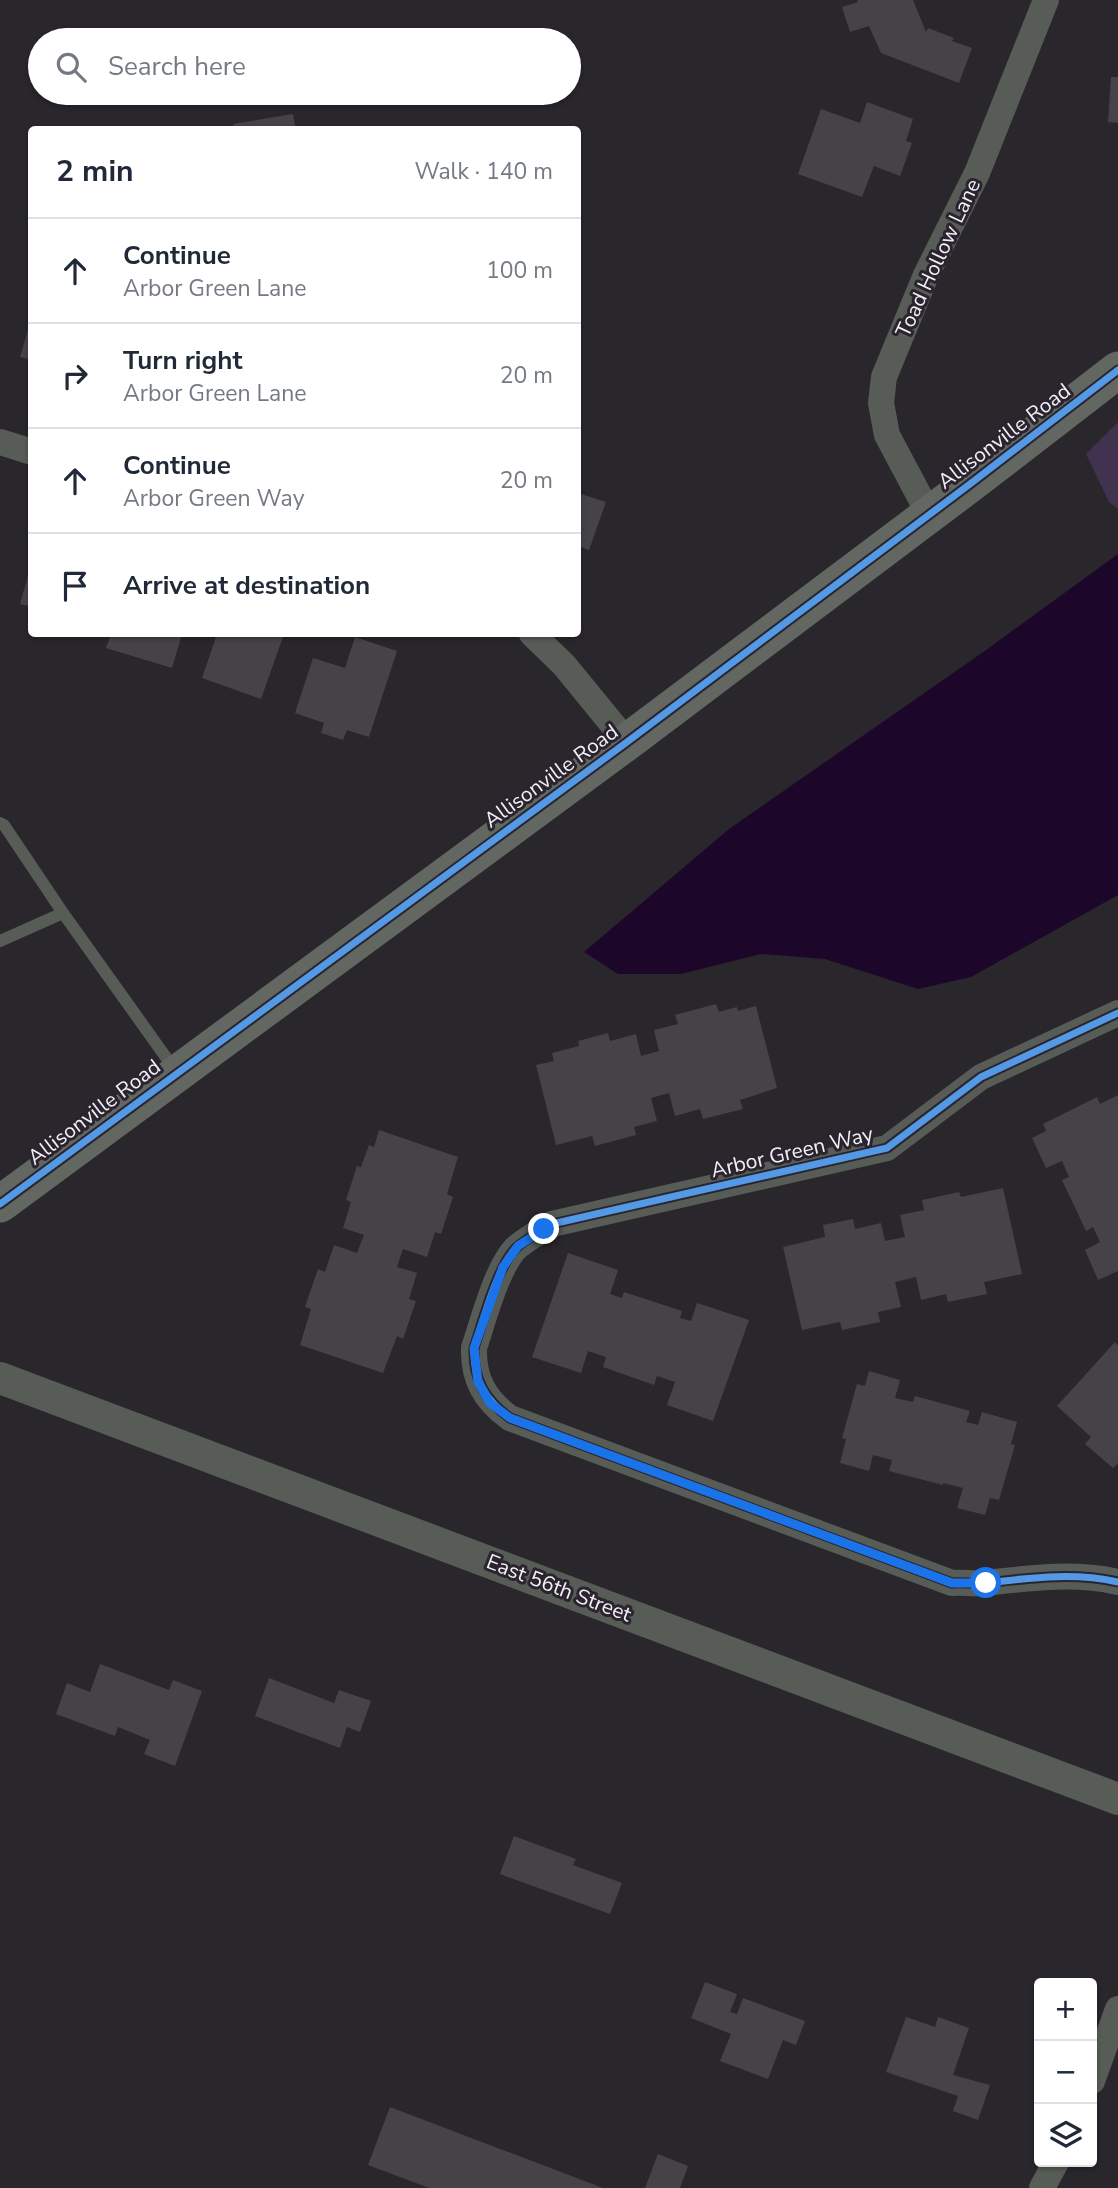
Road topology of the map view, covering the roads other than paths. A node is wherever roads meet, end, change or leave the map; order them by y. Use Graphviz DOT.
graph roads {
  1 [pos="1046,0"];
  2 [pos="1118,370"];
  3 [pos="0,442"];
  4 [pos="28,451"];
  5 [pos="929,514"];
  6 [pos="535,637"];
  7 [pos="627,742"];
  8 [pos="0,823"];
  9 [pos="63,913"];
  10 [pos="0,941"];
  11 [pos="1118,1013"];
  12 [pos="177,1073"];
  13 [pos="0,1204"];
  14 [pos="0,1378"];
  15 [pos="1118,1582"];
  16 [pos="1118,1799"];
  17 [pos="1118,2009"];
  18 [pos="1097,2067"];
  19 [pos="1053,2167"];
  20 [pos="1042,2188"];
  1 -- 5 [label="street, Toad Hollow Lane"];
  2 -- 5 [label="main road, Allisonville Road"];
  3 -- 4 [label="street"];
  5 -- 7 [label="main road, Allisonville Road"];
  6 -- 7 [label="street"];
  7 -- 12 [label="main road, Allisonville Road"];
  8 -- 9 [label="lane"];
  9 -- 10 [label="lane"];
  9 -- 12 [label="lane"];
  11 -- 15 [label="street, Arbor Green Way"];
  12 -- 13 [label="main road, Allisonville Road"];
  14 -- 16 [label="street, East 56th Street"];
  17 -- 18 [label="street"];
  19 -- 20 [label="street"];
}
